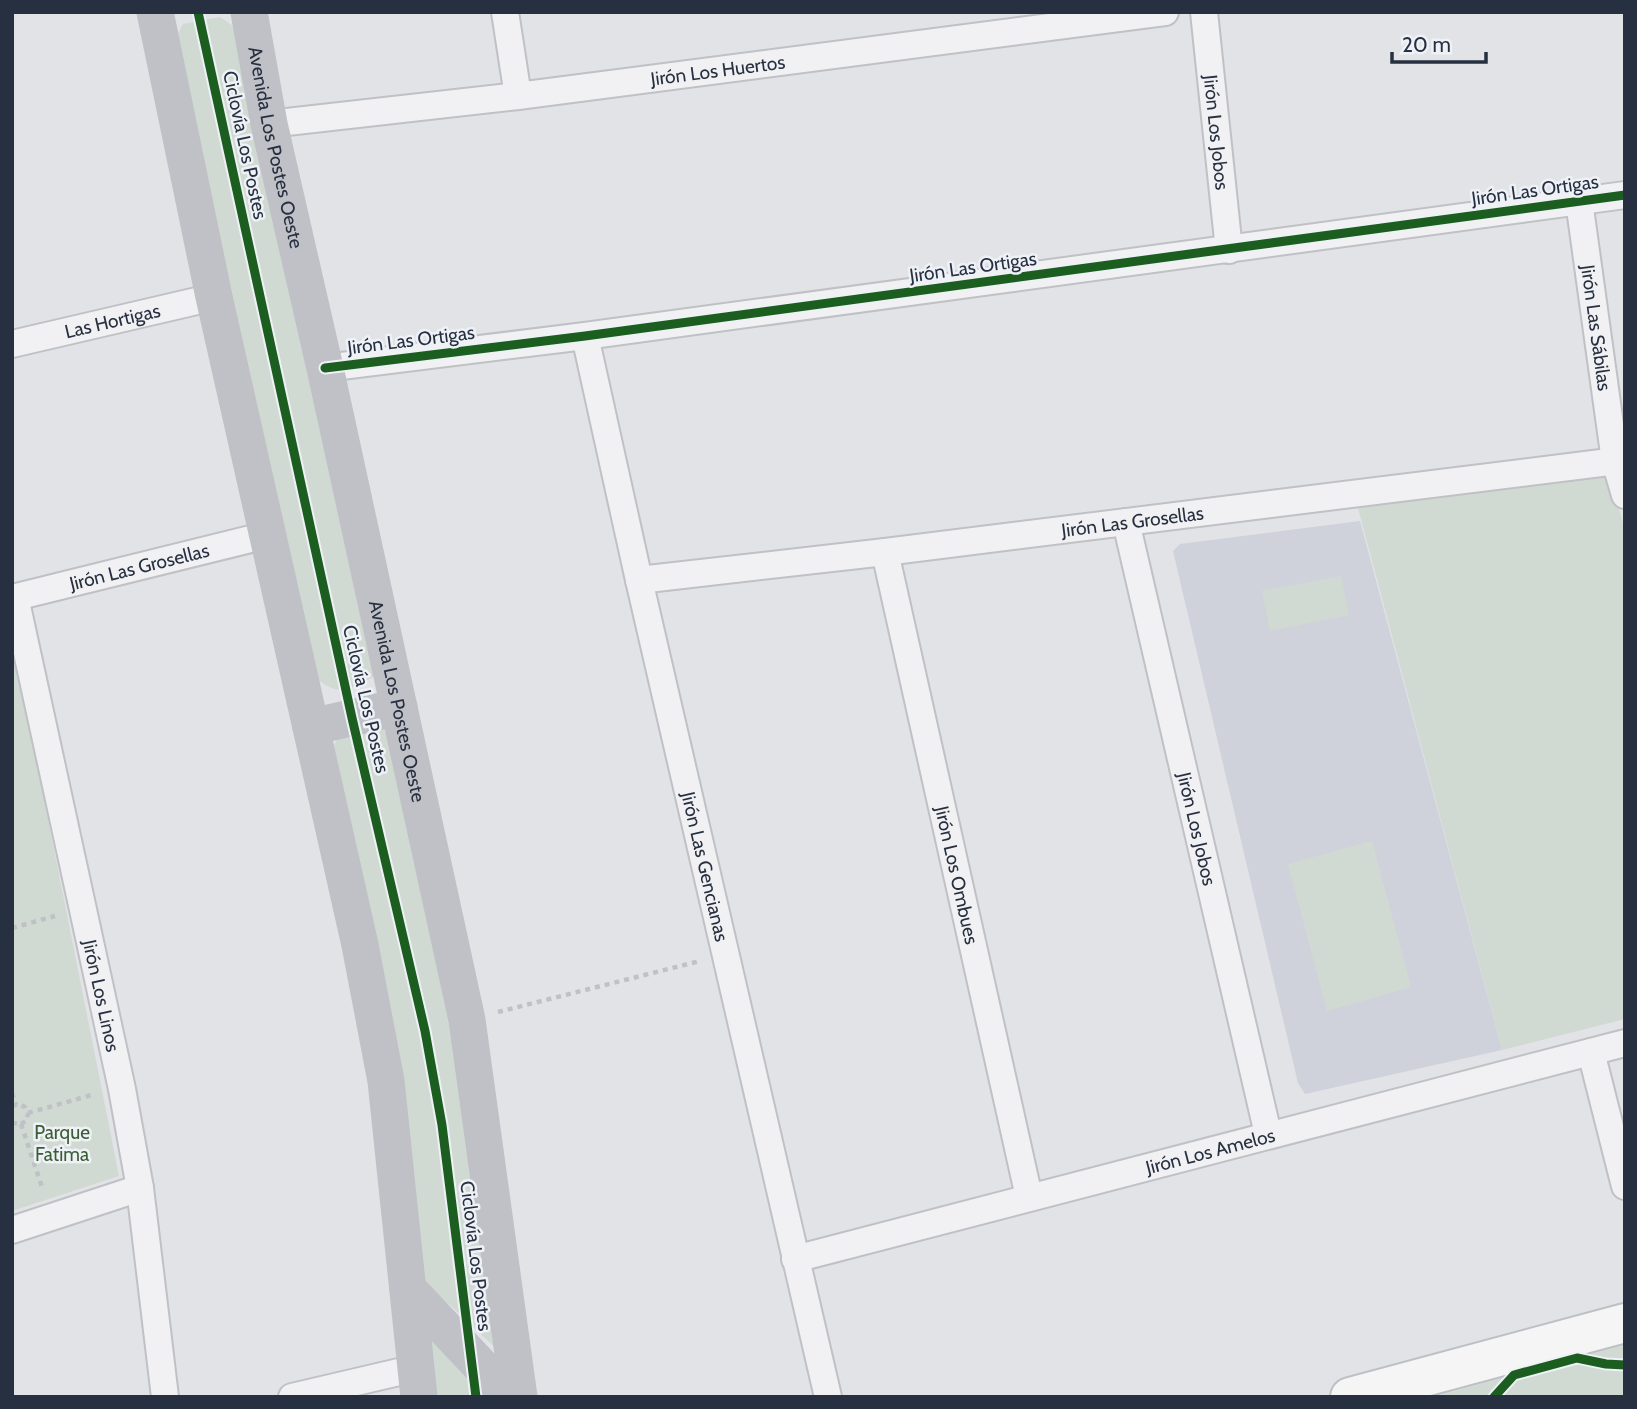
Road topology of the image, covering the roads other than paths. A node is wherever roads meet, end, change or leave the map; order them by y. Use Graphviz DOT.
graph roads {
  1 [pos="155,12"];
  2 [pos="249,12"];
  3 [pos="505,12"];
  4 [pos="1165,12"];
  5 [pos="1204,12"];
  6 [pos="518,96"];
  7 [pos="269,124"];
  8 [pos="1625,195"];
  9 [pos="1579,201"];
  10 [pos="1229,250"];
  11 [pos="214,297"];
  12 [pos="585,336"];
  13 [pos="12,344"];
  14 [pos="325,368"];
  15 [pos="1620,460"];
  16 [pos="1625,495"];
  17 [pos="1126,522"];
  18 [pos="267,535"];
  19 [pos="885,552"];
  20 [pos="639,580"];
  21 [pos="14,597"];
  22 [pos="399,707"];
  23 [pos="311,727"];
  24 [pos="1625,1043"];
  25 [pos="1591,1052"];
  26 [pos="1268,1135"];
  27 [pos="1625,1186"];
  28 [pos="140,1188"];
  29 [pos="1029,1197"];
  30 [pos="12,1230"];
  31 [pos="795,1259"];
  32 [pos="408,1289"];
  33 [pos="1625,1323"];
  34 [pos="417,1382"];
  35 [pos="165,1397"];
  36 [pos="292,1397"];
  37 [pos="510,1397"];
  38 [pos="519,1397"];
  39 [pos="828,1397"];
  40 [pos="1350,1397"];
  1 -- 11 [label="main road"];
  2 -- 7 [label="main road, Avenida Los Postes Oeste"];
  3 -- 6 [label="street"];
  4 -- 6 [label="street, Jirón Los Huertos"];
  5 -- 10 [label="street, Jirón Los Jobos"];
  6 -- 7 [label="street, Jirón Los Huertos"];
  7 -- 14 [label="main road, Avenida Los Postes Oeste"];
  8 -- 9 [label="street, Jirón Las Ortigas"];
  9 -- 10 [label="street, Jirón Las Ortigas"];
  9 -- 15 [label="street, Jirón Las Sábilas"];
  10 -- 12 [label="street, Jirón Las Ortigas"];
  11 -- 13 [label="street, Las Hortigas"];
  11 -- 18 [label="main road"];
  12 -- 14 [label="street, Jirón Las Ortigas"];
  12 -- 20 [label="street, Jirón Las Gencianas"];
  14 -- 22 [label="main road, Avenida Los Postes Oeste"];
  15 -- 16 [label="street, Jirón Las Sábilas"];
  15 -- 17 [label="street, Jirón Las Grosellas"];
  17 -- 19 [label="street, Jirón Las Grosellas"];
  17 -- 26 [label="street, Jirón Los Jobos"];
  18 -- 21 [label="street, Jirón Las Grosellas"];
  18 -- 23 [label="main road"];
  19 -- 20 [label="street, Jirón Las Grosellas"];
  19 -- 29 [label="street, Jirón Los Ombues"];
  20 -- 31 [label="street, Jirón Las Gencianas"];
  21 -- 28 [label="street, Jirón Los Linos"];
  22 -- 23 [label="main road"];
  22 -- 38 [label="main road, Avenida Los Postes Oeste"];
  23 -- 32 [label="main road"];
  24 -- 25 [label="street, Jirón Los Amelos"];
  25 -- 26 [label="street, Jirón Los Amelos"];
  25 -- 27 [label="street"];
  26 -- 29 [label="street, Jirón Los Amelos"];
  28 -- 30 [label="street"];
  28 -- 35 [label="street, Jirón Los Linos"];
  29 -- 31 [label="street, Jirón Los Amelos"];
  31 -- 39 [label="street, Jirón Las Gencianas"];
  32 -- 34 [label="main road"];
  32 -- 37 [label="main road"];
  33 -- 40 [label="main road"];
  34 -- 36 [label="street"];
}
